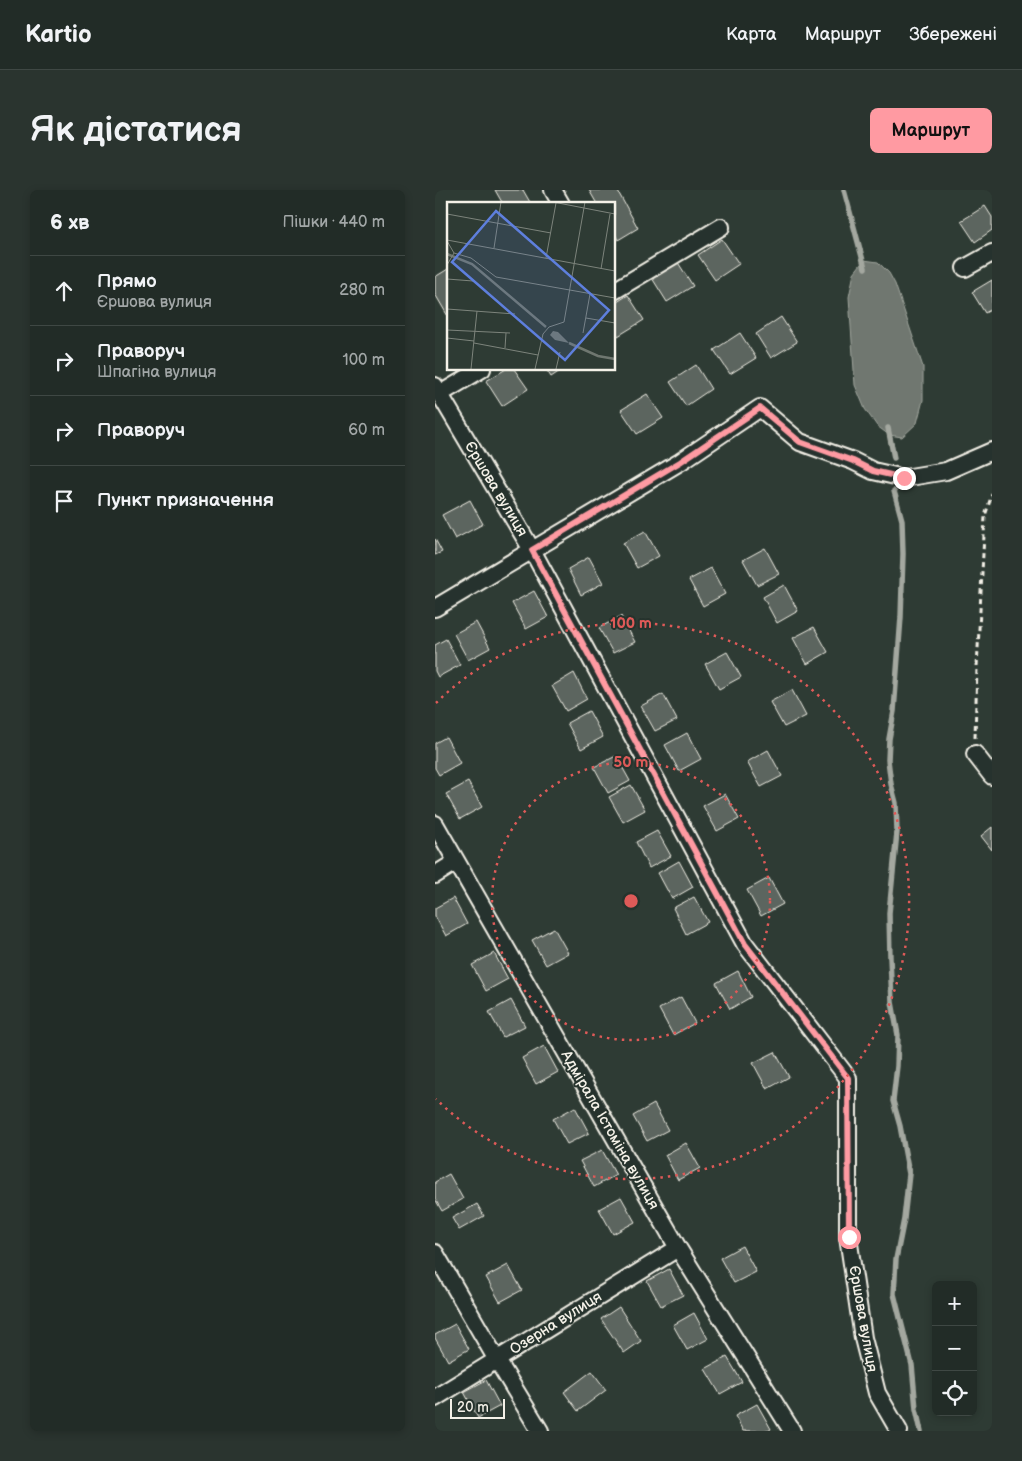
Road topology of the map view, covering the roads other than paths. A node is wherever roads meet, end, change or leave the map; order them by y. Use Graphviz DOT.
graph roads {
  1 [pos="553,190"];
  2 [pos="560,202"];
  3 [pos="721,226"];
  4 [pos="992,254"];
  5 [pos="965,268"];
  6 [pos="615,289"];
  7 [pos="480,370"];
  8 [pos="437,390"];
  9 [pos="992,451"];
  10 [pos="532,550"];
  11 [pos="435,608"];
  12 [pos="975,754"];
  13 [pos="992,776"];
  14 [pos="435,824"];
  15 [pos="456,862"];
  16 [pos="435,875"];
  17 [pos="678,1248"];
  18 [pos="435,1253"];
  19 [pos="497,1360"];
  20 [pos="435,1398"];
  21 [pos="540,1431"];
  22 [pos="792,1431"];
  23 [pos="899,1431"];
  1 -- 2 [label="street"];
  3 -- 6 [label="street"];
  4 -- 5 [label="street"];
  7 -- 8 [label="street"];
  8 -- 10 [label="street, Єршова вулиця"];
  9 -- 10 [label="street"];
  10 -- 11 [label="street"];
  10 -- 23 [label="street, Єршова вулиця"];
  12 -- 13 [label="street"];
  14 -- 15 [label="street, Адмірала Істоміна вулиця"];
  15 -- 16 [label="street"];
  15 -- 17 [label="street, Адмірала Істоміна вулиця"];
  17 -- 19 [label="street, Озерна вулиця"];
  17 -- 22 [label="street, Адмірала Істоміна вулиця"];
  18 -- 19 [label="street"];
  19 -- 20 [label="street, Озерна вулиця"];
  19 -- 21 [label="street"];
}
